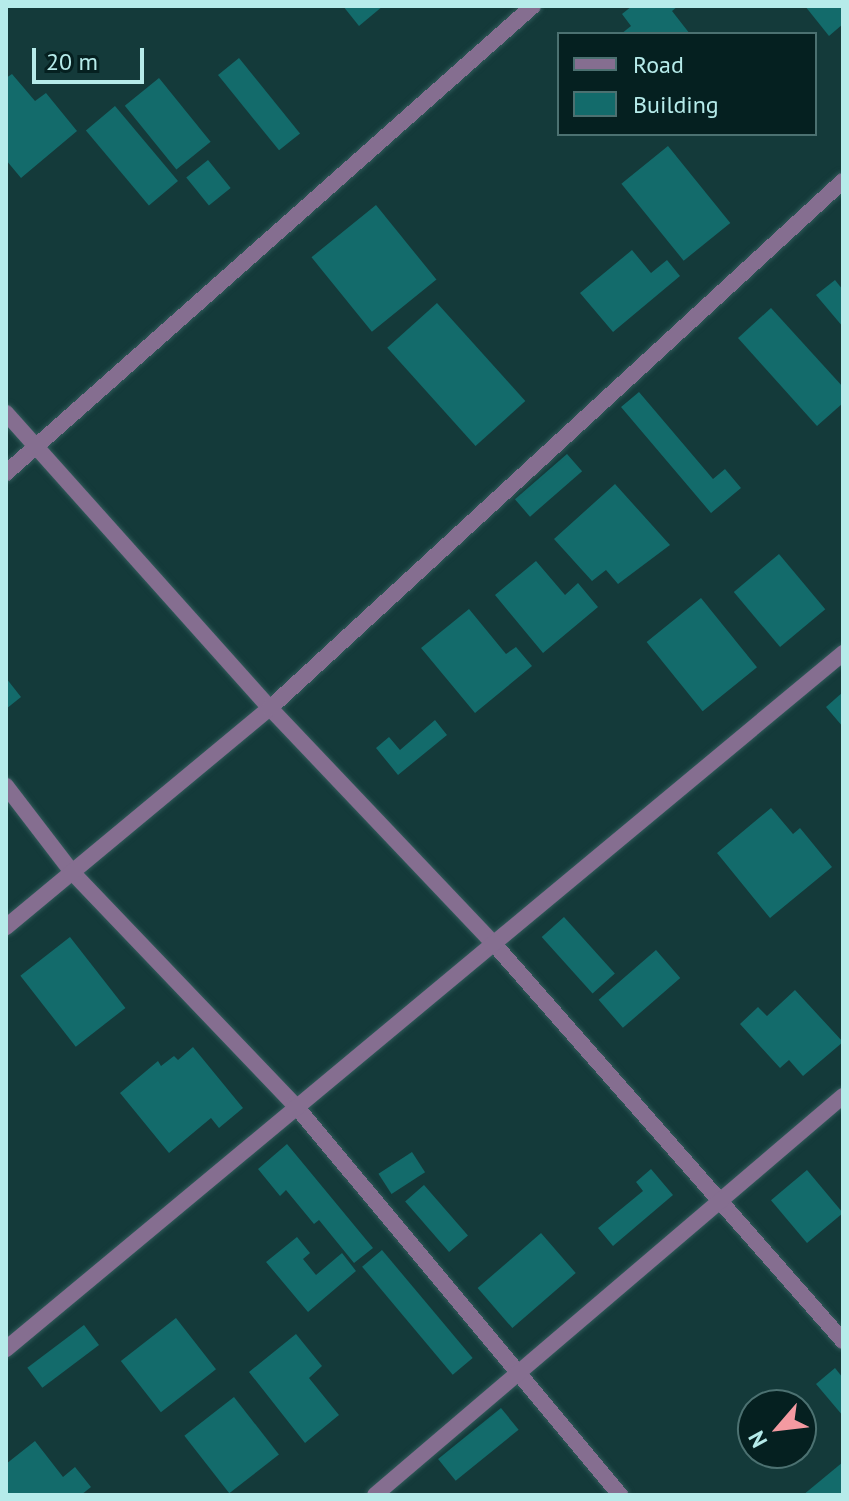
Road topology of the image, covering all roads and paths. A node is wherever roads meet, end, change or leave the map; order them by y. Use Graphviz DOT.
graph roads {
  1 [pos="533,6"];
  2 [pos="843,181"];
  3 [pos="6,413"];
  4 [pos="38,450"];
  5 [pos="6,473"];
  6 [pos="843,653"];
  7 [pos="270,708"];
  8 [pos="6,786"];
  9 [pos="72,872"];
  10 [pos="6,927"];
  11 [pos="495,945"];
  12 [pos="843,1096"];
  13 [pos="295,1105"];
  14 [pos="720,1201"];
  15 [pos="843,1341"];
  16 [pos="6,1349"];
  17 [pos="514,1371"];
  18 [pos="375,1495"];
  19 [pos="620,1495"];
  1 -- 4 [label="street"];
  2 -- 7 [label="street"];
  3 -- 4 [label="street"];
  4 -- 5 [label="street"];
  4 -- 7 [label="street"];
  6 -- 11 [label="street"];
  7 -- 9 [label="street"];
  7 -- 11 [label="street"];
  8 -- 9 [label="street"];
  9 -- 10 [label="street"];
  9 -- 13 [label="street"];
  11 -- 13 [label="street"];
  11 -- 14 [label="street"];
  12 -- 14 [label="street"];
  13 -- 16 [label="street"];
  13 -- 17 [label="street"];
  14 -- 15 [label="street"];
  14 -- 17 [label="street"];
  17 -- 18 [label="street"];
  17 -- 19 [label="street"];
}
